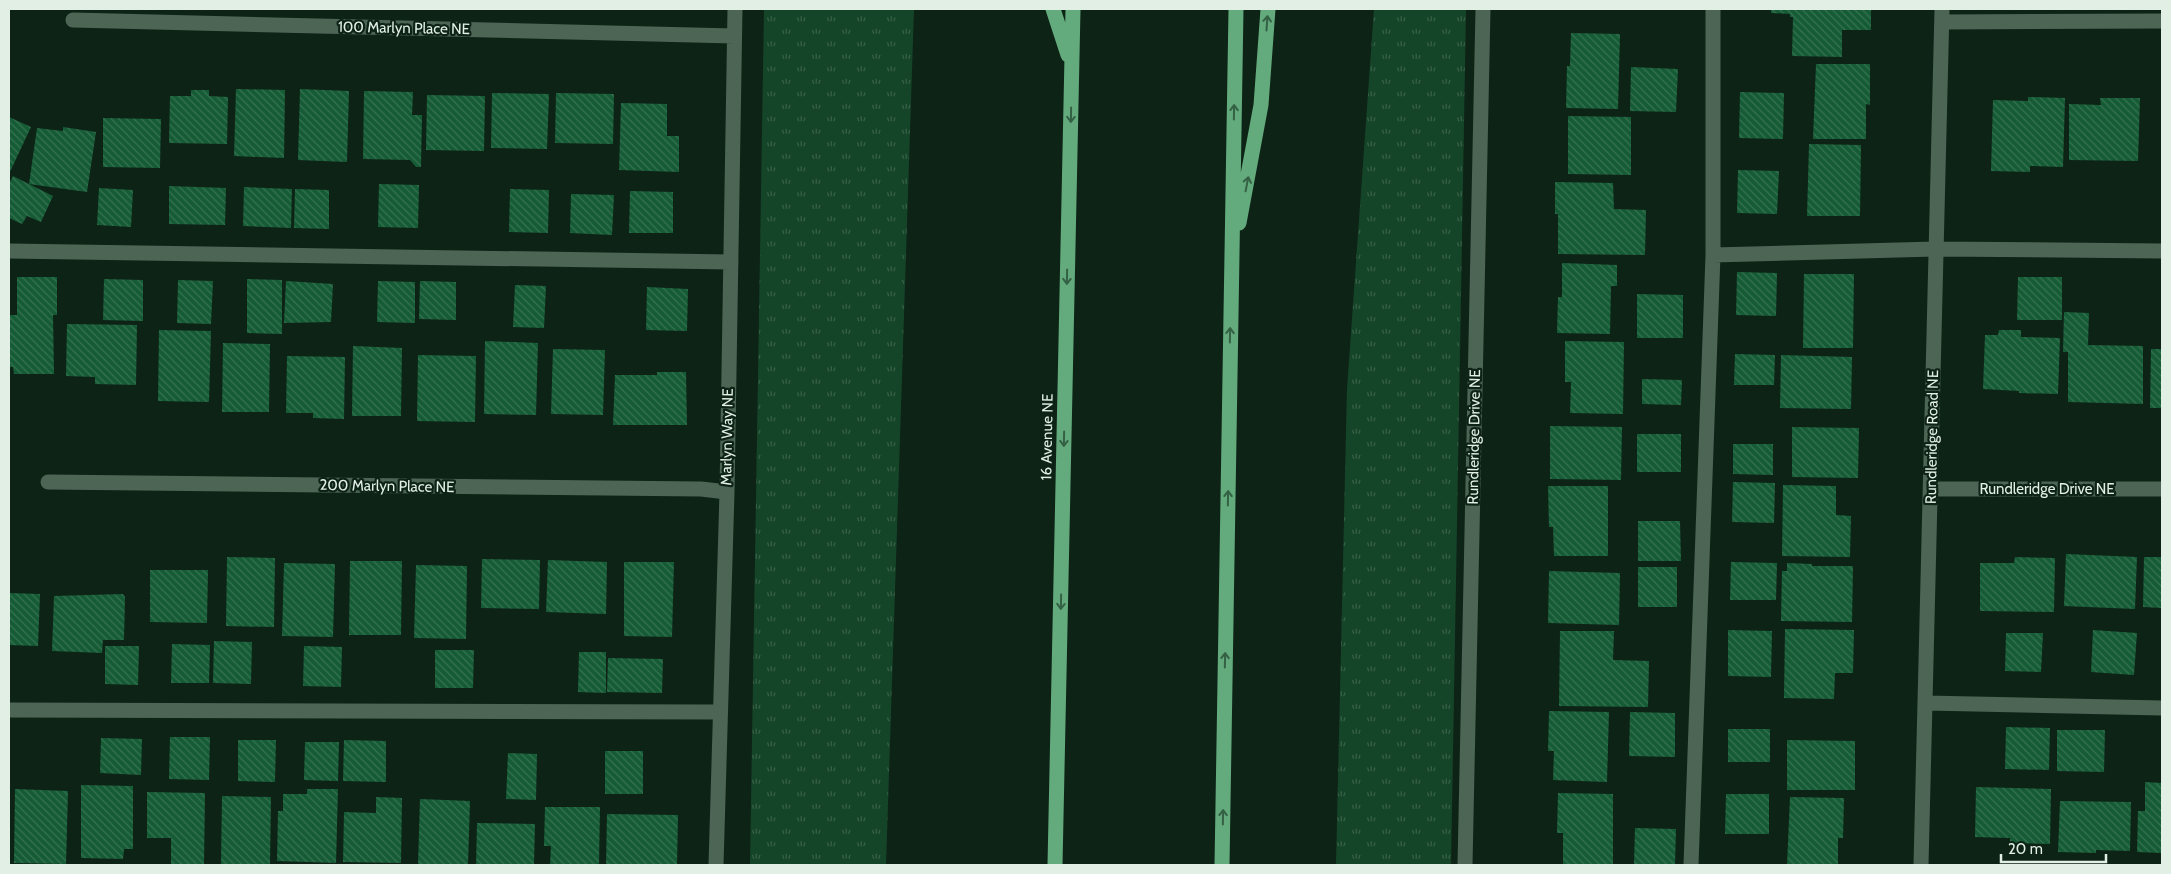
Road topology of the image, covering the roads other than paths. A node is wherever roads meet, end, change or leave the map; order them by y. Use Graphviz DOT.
graph roads {
  1 [pos="735,9"];
  2 [pos="1053,9"];
  3 [pos="1073,9"];
  4 [pos="1236,9"];
  5 [pos="1268,9"];
  6 [pos="1483,9"];
  7 [pos="1713,9"];
  8 [pos="1942,15"];
  9 [pos="73,20"];
  10 [pos="2162,21"];
  11 [pos="734,36"];
  12 [pos="1072,66"];
  13 [pos="1935,249"];
  14 [pos="9,251"];
  15 [pos="2162,251"];
  16 [pos="1713,255"];
  17 [pos="730,262"];
  18 [pos="1231,266"];
  19 [pos="48,482"];
  20 [pos="1932,489"];
  21 [pos="2162,489"];
  22 [pos="726,492"];
  23 [pos="1926,703"];
  24 [pos="2162,708"];
  25 [pos="9,710"];
  26 [pos="719,712"];
  27 [pos="716,865"];
  28 [pos="1055,865"];
  29 [pos="1222,865"];
  30 [pos="1466,865"];
  31 [pos="1691,865"];
  32 [pos="1921,865"];
  1 -- 11 [label="street, Marlyn Way NE"];
  2 -- 12 [label="highway"];
  3 -- 12 [label="highway, 16 Avenue NE"];
  18 -- 4 [label="highway, one-way"];
  18 -- 5 [label="highway, one-way"];
  6 -- 30 [label="street, Rundleridge Drive NE"];
  7 -- 16 [label="street"];
  8 -- 10 [label="street"];
  8 -- 13 [label="street, Rundleridge Road NE"];
  9 -- 11 [label="street, 100 Marlyn Place NE"];
  11 -- 17 [label="street, Marlyn Way NE"];
  12 -- 28 [label="highway, 16 Avenue NE, one-way"];
  13 -- 15 [label="street"];
  13 -- 16 [label="street"];
  13 -- 20 [label="street, Rundleridge Road NE"];
  14 -- 17 [label="street"];
  16 -- 31 [label="street"];
  17 -- 22 [label="street, Marlyn Way NE"];
  29 -- 18 [label="highway, one-way"];
  19 -- 22 [label="street, 200 Marlyn Place NE"];
  20 -- 21 [label="street, Rundleridge Drive NE"];
  20 -- 23 [label="street, Rundleridge Road NE"];
  22 -- 26 [label="street, Marlyn Way NE"];
  23 -- 24 [label="street"];
  23 -- 32 [label="street, Rundleridge Road NE"];
  25 -- 26 [label="street"];
  26 -- 27 [label="street, Marlyn Way NE"];
}
